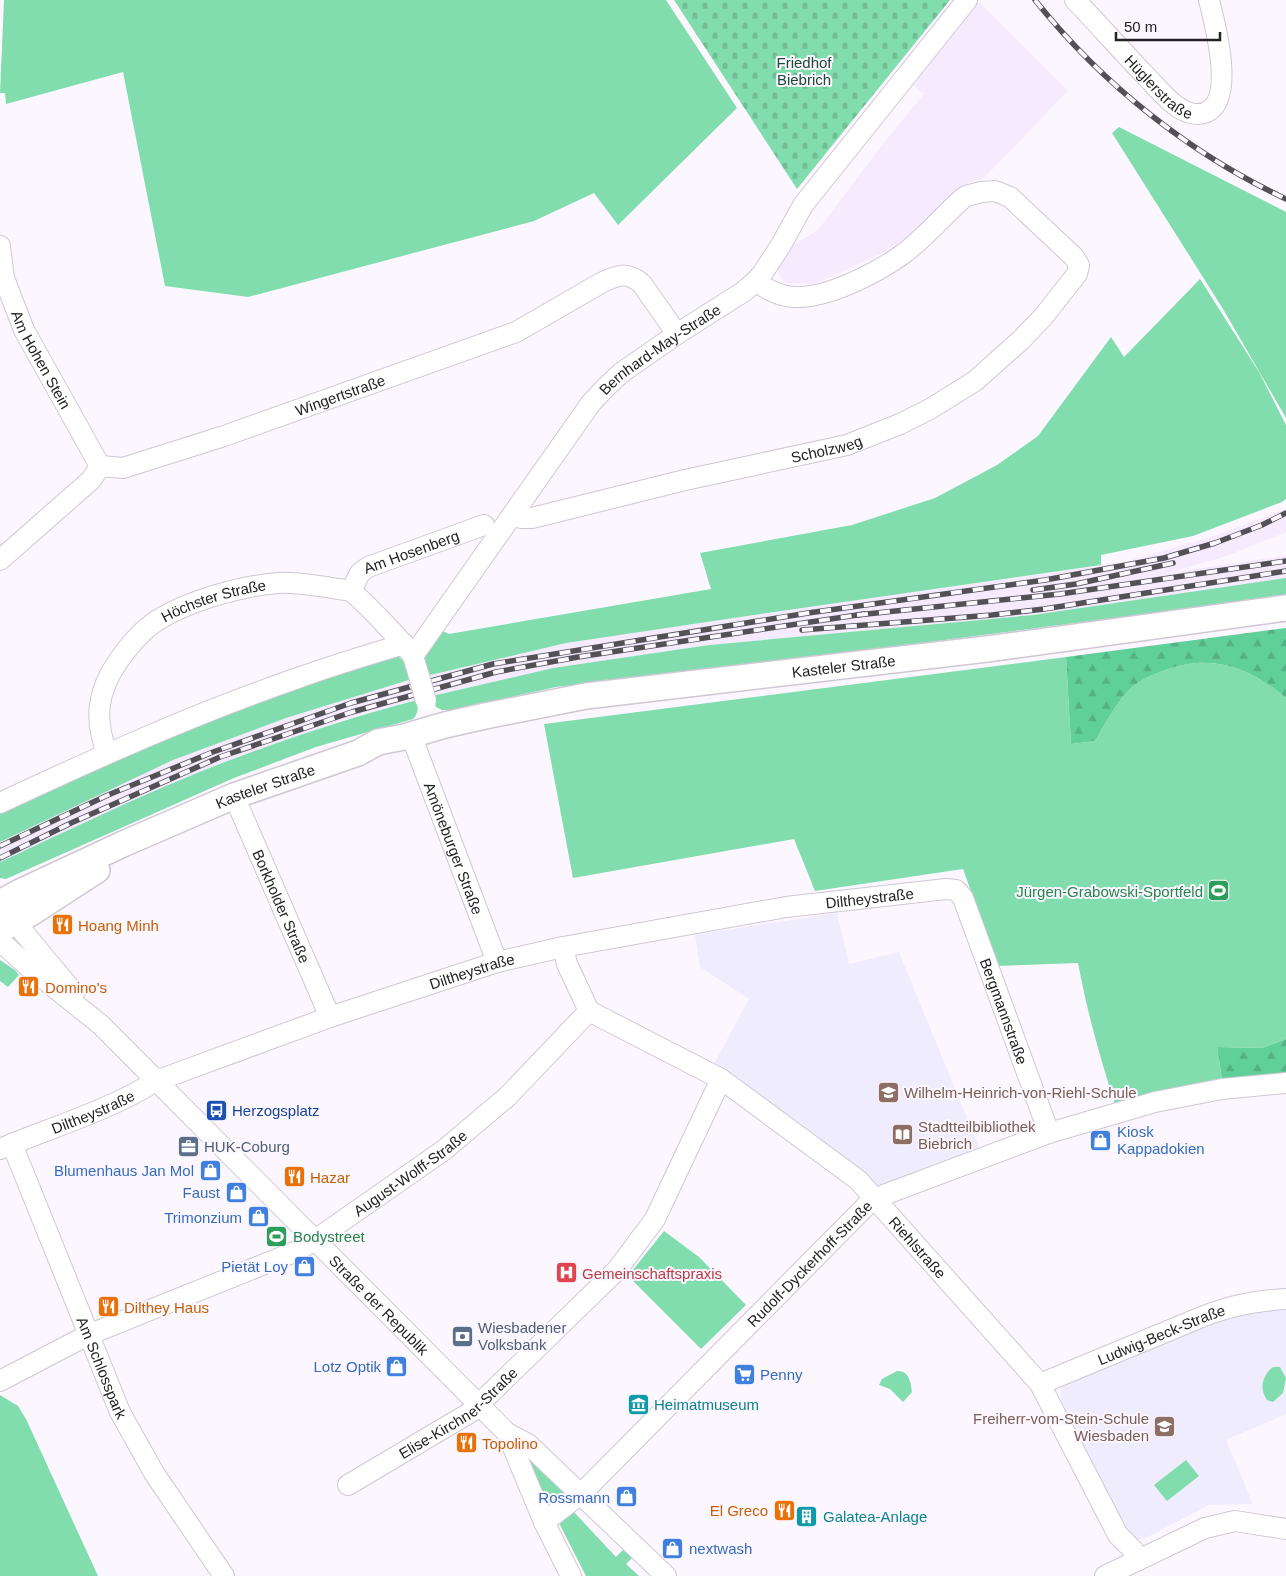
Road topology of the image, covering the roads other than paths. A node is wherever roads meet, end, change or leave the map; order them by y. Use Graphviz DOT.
graph roads {
  1 [pos="967,0"];
  2 [pos="1075,0"];
  3 [pos="1210,0"];
  4 [pos="0,246"];
  5 [pos="2,278"];
  6 [pos="756,281"];
  7 [pos="677,334"];
  8 [pos="100,466"];
  9 [pos="513,515"];
  10 [pos="484,525"];
  11 [pos="0,560"];
  12 [pos="351,591"];
  13 [pos="1286,608"];
  14 [pos="409,650"];
  15 [pos="434,728"];
  16 [pos="407,736"];
  17 [pos="107,753"];
  18 [pos="234,796"];
  19 [pos="0,803"];
  20 [pos="956,890"];
  21 [pos="3,920"];
  22 [pos="562,947"];
  23 [pos="497,962"];
  24 [pos="589,1011"];
  25 [pos="330,1016"];
  26 [pos="721,1079"];
  27 [pos="156,1081"];
  28 [pos="1286,1083"];
  29 [pos="1049,1133"];
  30 [pos="6,1147"];
  31 [pos="873,1199"];
  32 [pos="315,1240"];
  33 [pos="1286,1299"];
  34 [pos="88,1334"];
  35 [pos="0,1381"];
  36 [pos="1040,1384"];
  37 [pos="479,1405"];
  38 [pos="507,1433"];
  39 [pos="348,1484"];
  40 [pos="581,1494"];
  41 [pos="544,1522"];
  42 [pos="1286,1529"];
  43 [pos="1139,1560"];
  44 [pos="224,1576"];
  45 [pos="571,1576"];
  46 [pos="666,1576"];
  47 [pos="1105,1576"];
  1 -- 6 [label="street, Bernhard-May-Straße"];
  2 -- 3 [label="street, Hüglerstraße"];
  4 -- 5 [label="street, Am Hohen Stein"];
  5 -- 8 [label="street, Am Hohen Stein"];
  6 -- 7 [label="street, Bernhard-May-Straße"];
  6 -- 9 [label="street, Scholzweg"];
  7 -- 8 [label="street, Wingertstraße"];
  7 -- 9 [label="street, Bernhard-May-Straße"];
  8 -- 11 [label="street"];
  9 -- 14 [label="street, Bernhard-May-Straße"];
  10 -- 12 [label="street, Am Hosenberg"];
  12 -- 14 [label="street"];
  12 -- 17 [label="street, Höchster Straße"];
  13 -- 15 [label="main road, Kasteler Straße"];
  14 -- 15 [label="street, bridge"];
  14 -- 17 [label="street"];
  15 -- 16 [label="main road, Kasteler Straße"];
  16 -- 18 [label="main road, Kasteler Straße"];
  16 -- 23 [label="street, Amöneburger Straße"];
  17 -- 19 [label="street"];
  18 -- 21 [label="main road, Kasteler Straße"];
  18 -- 25 [label="street, Borkholder Straße"];
  20 -- 22 [label="street, Diltheystraße"];
  20 -- 29 [label="street, Bergmannstraße"];
  21 -- 27 [label="street, Straße der Republik"];
  22 -- 23 [label="street, Diltheystraße"];
  22 -- 24 [label="street"];
  23 -- 25 [label="street, Diltheystraße"];
  24 -- 26 [label="street, Riehlstraße"];
  24 -- 32 [label="street, August-Wolff-Straße"];
  25 -- 27 [label="street, Diltheystraße"];
  26 -- 31 [label="street, Riehlstraße"];
  26 -- 37 [label="street, Elise-Kirchner-Straße"];
  27 -- 30 [label="street, Diltheystraße"];
  27 -- 32 [label="street, Straße der Republik"];
  28 -- 29 [label="street, Rudolf-Dyckerhoff-Straße"];
  29 -- 31 [label="street, Rudolf-Dyckerhoff-Straße"];
  30 -- 34 [label="street, Am Schlosspark"];
  31 -- 36 [label="street, Riehlstraße"];
  31 -- 40 [label="street, Rudolf-Dyckerhoff-Straße"];
  32 -- 34 [label="street, August-Wolff-Straße"];
  32 -- 37 [label="street, Straße der Republik"];
  33 -- 36 [label="street, Ludwig-Beck-Straße"];
  34 -- 35 [label="street, August-Wolff-Straße"];
  34 -- 44 [label="street, Am Schlosspark"];
  36 -- 43 [label="street, Riehlstraße"];
  37 -- 38 [label="street, Straße der Republik"];
  37 -- 39 [label="street, Elise-Kirchner-Straße"];
  38 -- 40 [label="street, Straße der Republik"];
  38 -- 41 [label="street"];
  40 -- 41 [label="street, Rudolf-Dyckerhoff-Straße"];
  40 -- 46 [label="street, Straße der Republik"];
  41 -- 45 [label="street"];
  42 -- 43 [label="street"];
  43 -- 47 [label="street"];
}
